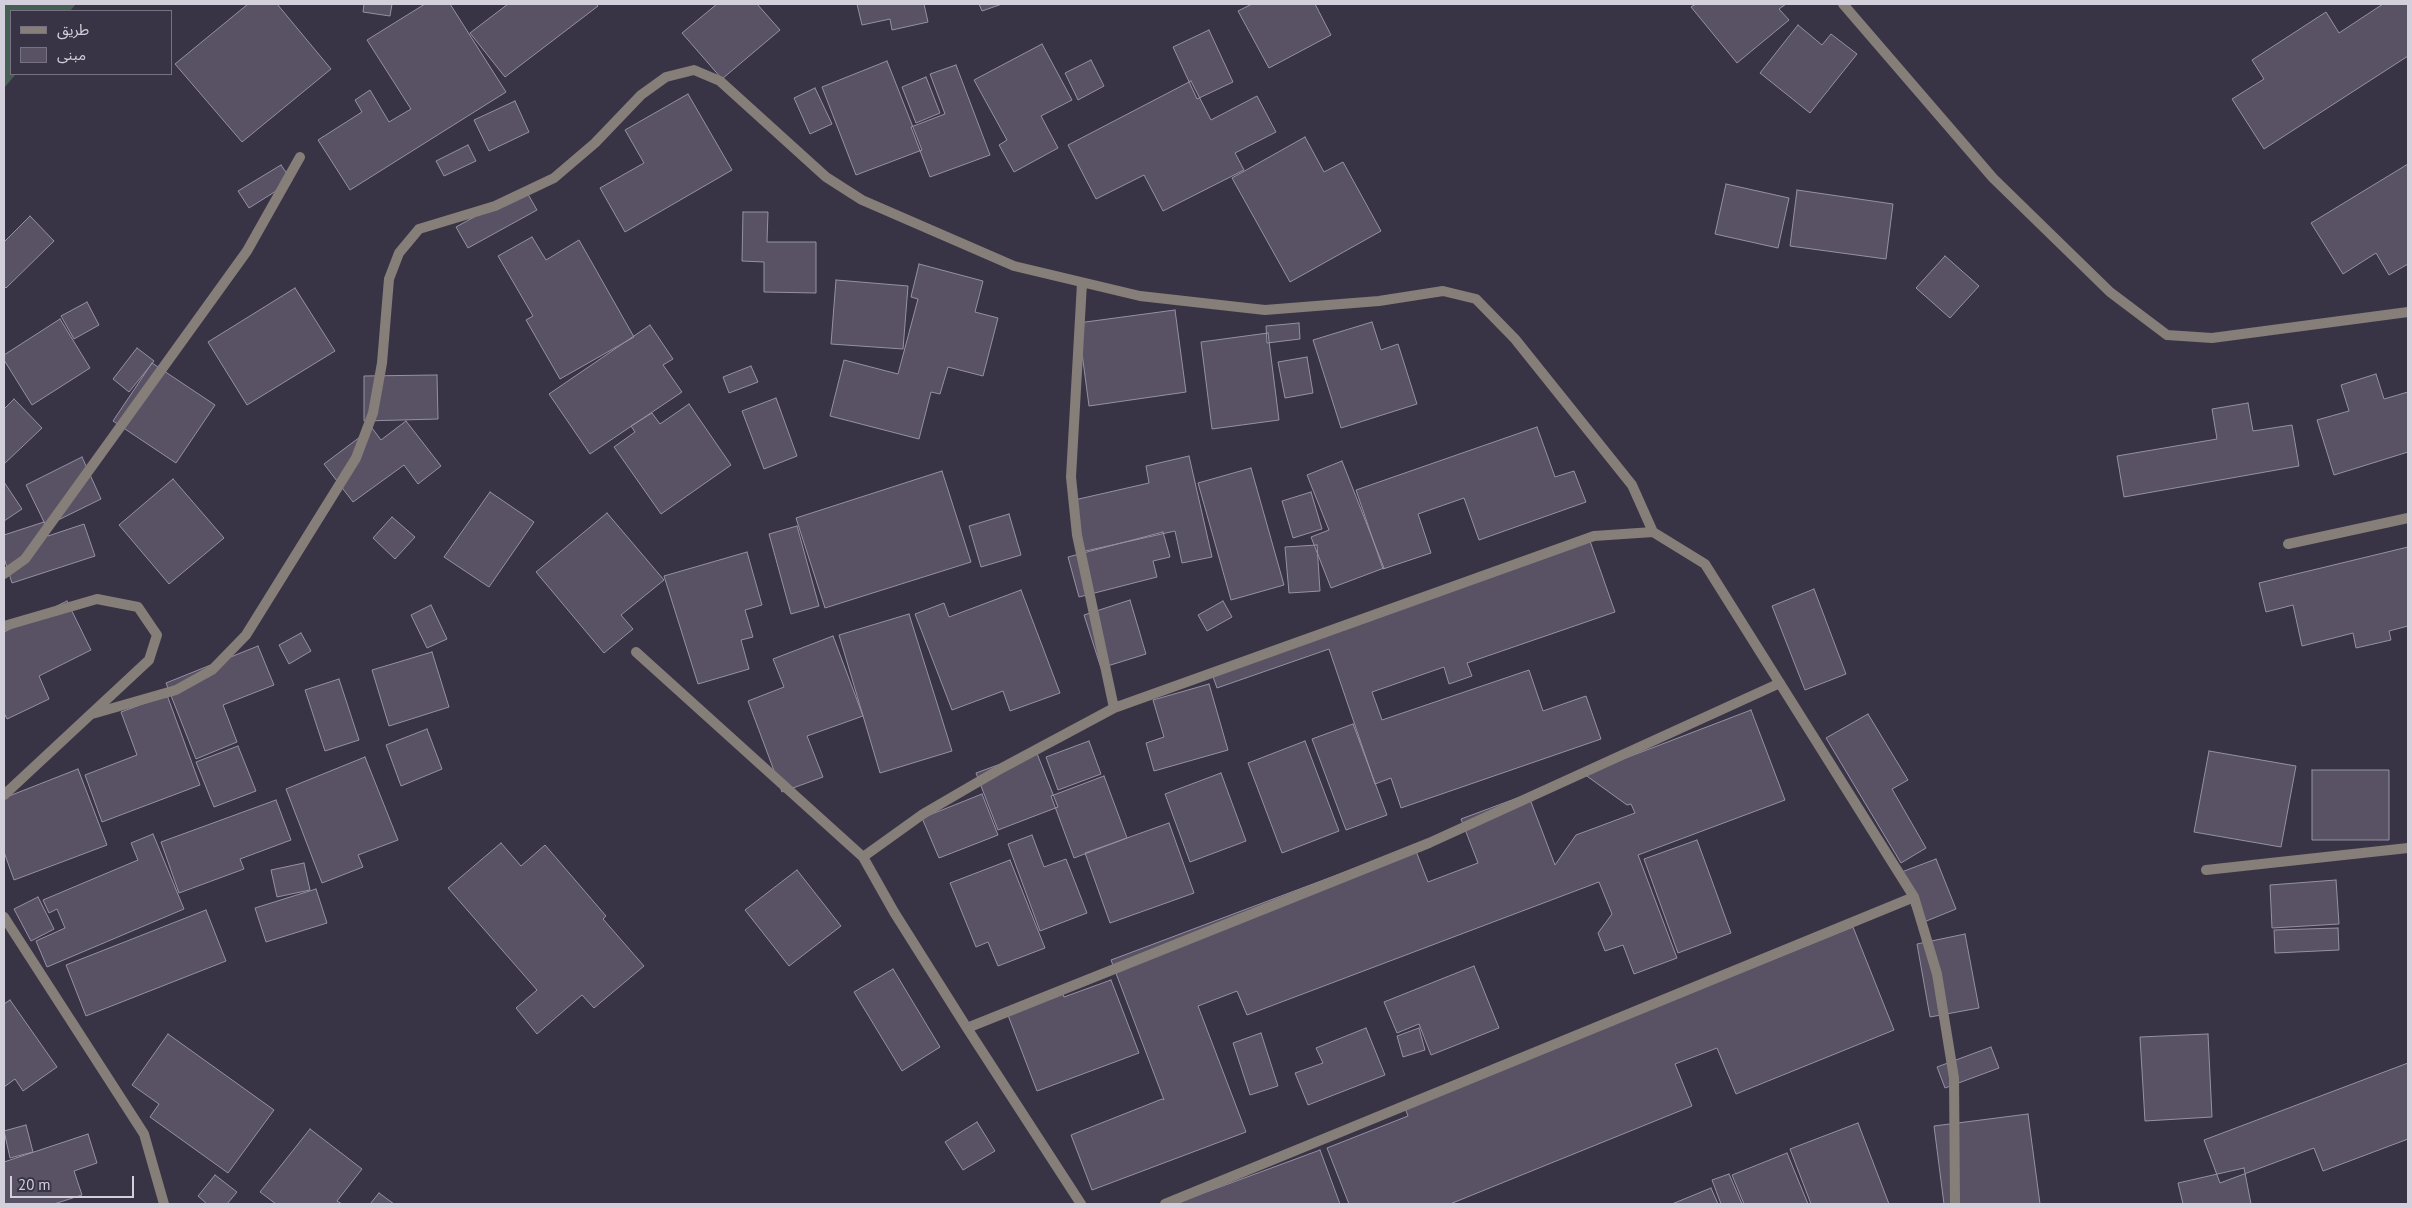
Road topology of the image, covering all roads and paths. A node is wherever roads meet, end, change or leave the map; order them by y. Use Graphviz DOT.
graph roads {
  1 [pos="1843,4"];
  2 [pos="300,157"];
  3 [pos="1082,283"];
  4 [pos="2408,312"];
  5 [pos="2408,518"];
  6 [pos="1653,532"];
  7 [pos="2288,544"];
  8 [pos="4,574"];
  9 [pos="4,626"];
  10 [pos="636,652"];
  11 [pos="1780,683"];
  12 [pos="1114,708"];
  13 [pos="92,714"];
  14 [pos="4,795"];
  15 [pos="2408,848"];
  16 [pos="863,857"];
  17 [pos="2206,870"];
  18 [pos="1914,897"];
  19 [pos="4,917"];
  20 [pos="967,1028"];
  21 [pos="164,1204"];
  22 [pos="1081,1204"];
  23 [pos="1165,1204"];
  24 [pos="1955,1204"];
  1 -- 4 [label="street"];
  2 -- 8 [label="street"];
  3 -- 6 [label="street"];
  3 -- 12 [label="street"];
  3 -- 13 [label="street"];
  5 -- 7 [label="street"];
  6 -- 11 [label="street"];
  6 -- 12 [label="street"];
  9 -- 13 [label="street"];
  10 -- 16 [label="street"];
  11 -- 18 [label="street"];
  11 -- 20 [label="street"];
  12 -- 16 [label="street"];
  13 -- 14 [label="street"];
  15 -- 17 [label="street"];
  16 -- 20 [label="street"];
  18 -- 23 [label="street"];
  18 -- 24 [label="street"];
  19 -- 21 [label="street"];
  20 -- 22 [label="street"];
}
